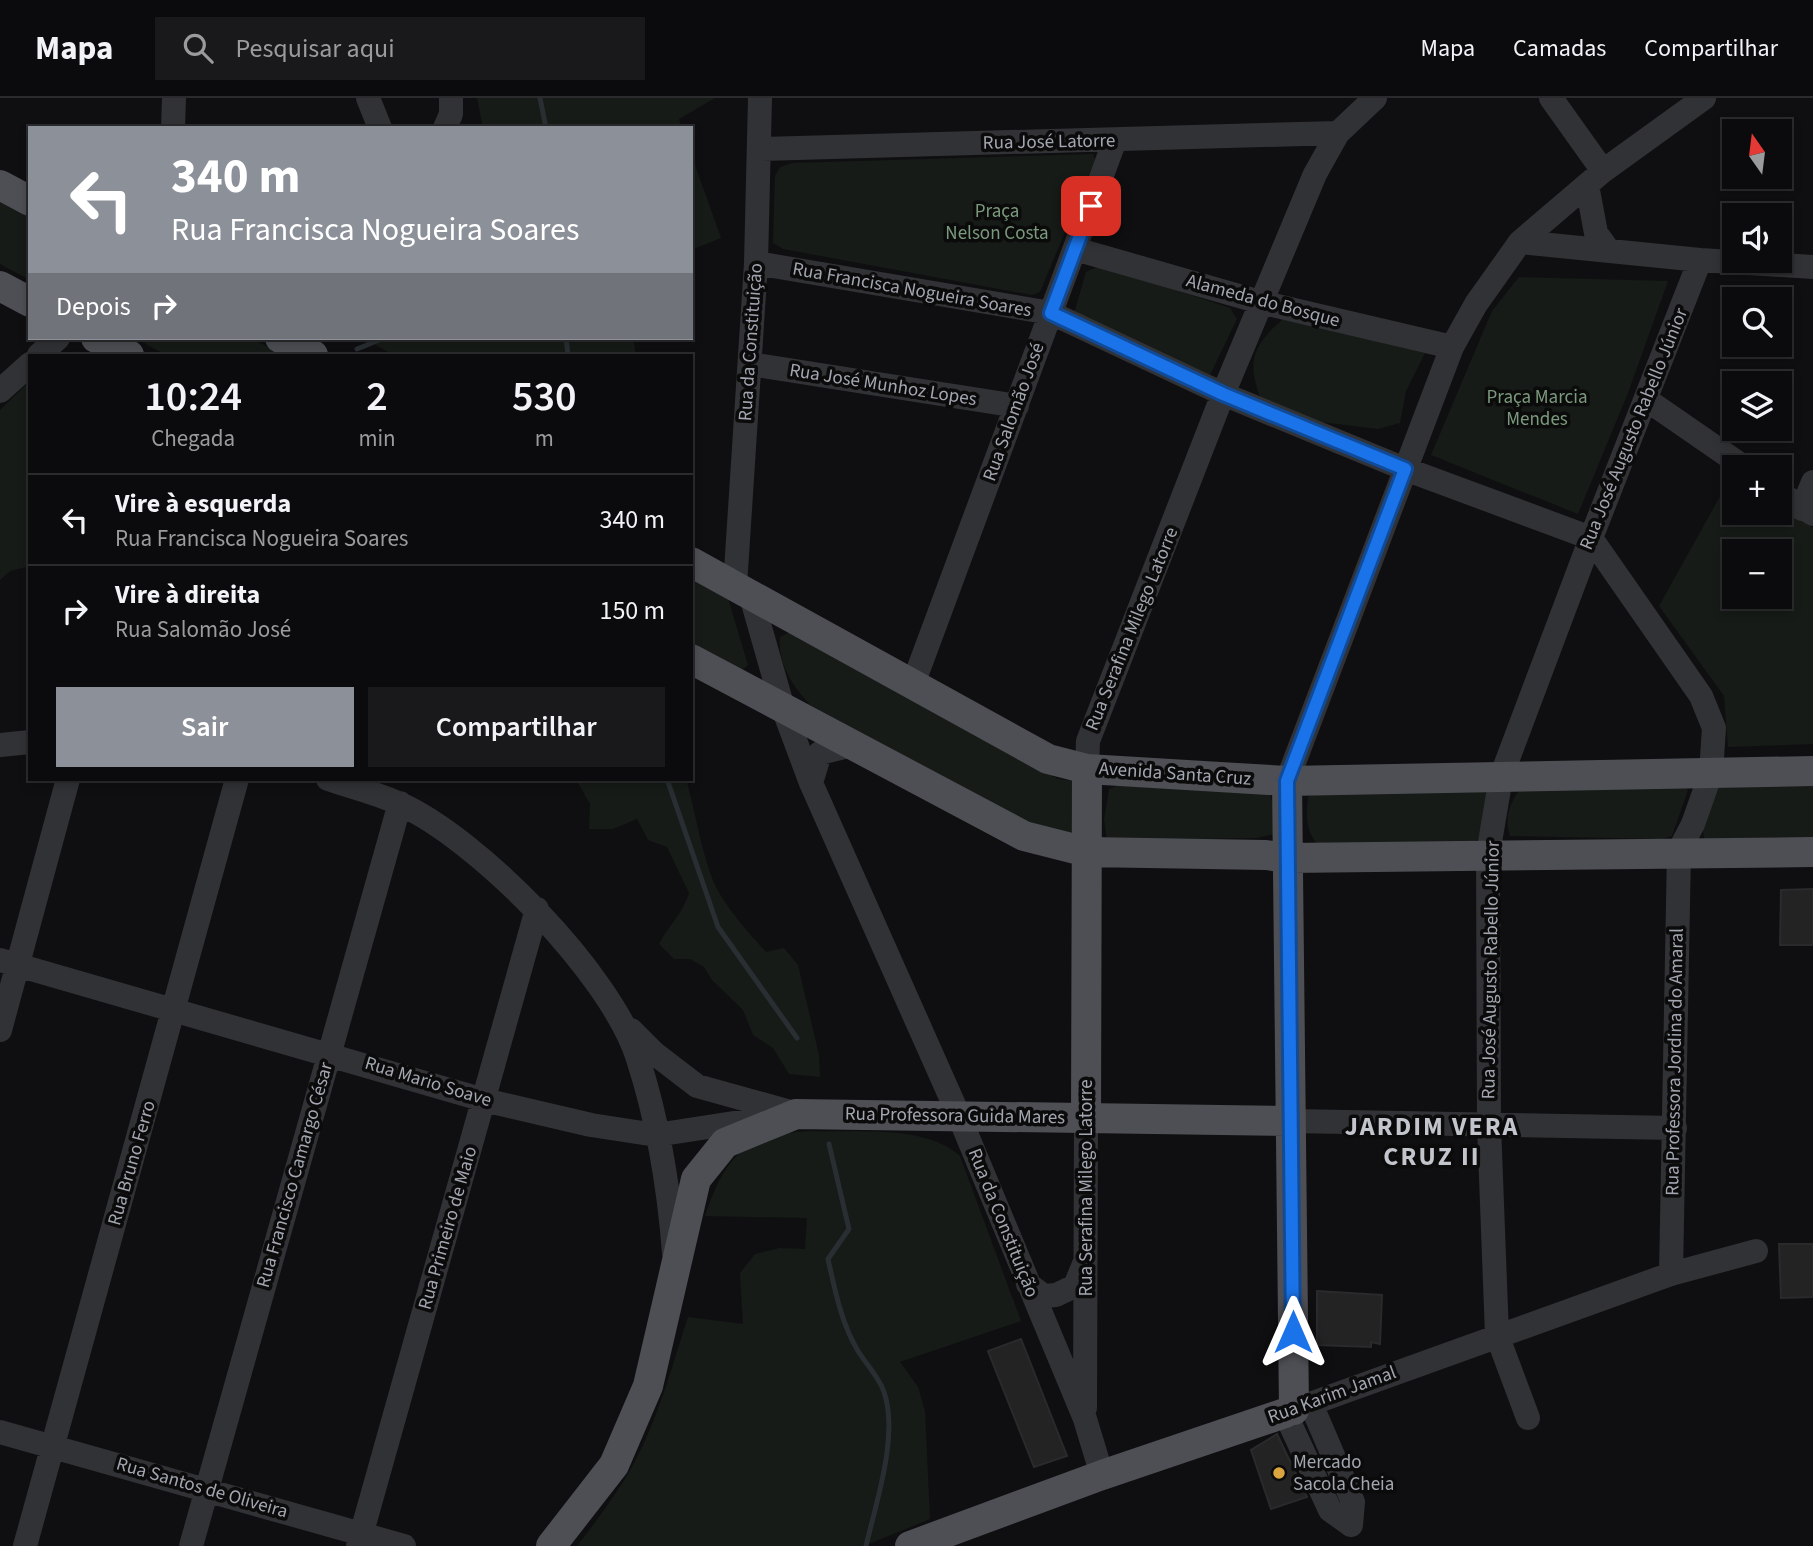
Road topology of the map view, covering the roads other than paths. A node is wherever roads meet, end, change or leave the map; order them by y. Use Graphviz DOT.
graph roads {
  1 [pos="174,98"];
  2 [pos="368,98"];
  3 [pos="451,98"];
  4 [pos="760,98"];
  5 [pos="1374,98"];
  6 [pos="1551,98"];
  7 [pos="1704,98"];
  8 [pos="173,126"];
  9 [pos="379,126"];
  10 [pos="446,126"];
  11 [pos="1338,133"];
  12 [pos="1115,140"];
  13 [pos="759,149"];
  14 [pos="1595,178"];
  15 [pos="0,185"];
  16 [pos="28,200"];
  17 [pos="1520,242"];
  18 [pos="1075,249"];
  19 [pos="1609,251"];
  20 [pos="1700,260"];
  21 [pos="756,263"];
  22 [pos="1813,267"];
  23 [pos="0,286"];
  24 [pos="28,301"];
  25 [pos="1260,302"];
  26 [pos="1051,313"];
  27 [pos="56,340"];
  28 [pos="100,340"];
  29 [pos="284,340"];
  30 [pos="1452,347"];
  31 [pos="40,354"];
  32 [pos="127,354"];
  33 [pos="311,354"];
  34 [pos="750,365"];
  35 [pos="28,366"];
  36 [pos="0,391"];
  37 [pos="1223,394"];
  38 [pos="1647,400"];
  39 [pos="1017,405"];
  40 [pos="1727,455"];
  41 [pos="1405,469"];
  42 [pos="1813,482"];
  43 [pos="1792,501"];
  44 [pos="1808,511"];
  45 [pos="1591,538"];
  46 [pos="693,563"];
  47 [pos="743,591"];
  48 [pos="693,660"];
  49 [pos="912,684"];
  50 [pos="783,708"];
  51 [pos="28,742"];
  52 [pos="852,745"];
  53 [pos="0,746"];
  54 [pos="1087,769"];
  55 [pos="1813,771"];
  56 [pos="1711,773"];
  57 [pos="1501,777"];
  58 [pos="67,781"];
  59 [pos="236,781"];
  60 [pos="334,781"];
  61 [pos="1287,781"];
  62 [pos="811,783"];
  63 [pos="400,803"];
  64 [pos="1679,851"];
  65 [pos="1087,852"];
  66 [pos="1813,852"];
  67 [pos="1488,854"];
  68 [pos="1288,858"];
  69 [pos="537,909"];
  70 [pos="9,962"];
  71 [pos="175,1010"];
  72 [pos="620,1020"];
  73 [pos="0,1030"];
  74 [pos="330,1053"];
  75 [pos="484,1100"];
  76 [pos="796,1114"];
  77 [pos="959,1116"];
  78 [pos="1086,1118"];
  79 [pos="1292,1121"];
  80 [pos="1489,1125"];
  81 [pos="1675,1128"];
  82 [pos="656,1135"];
  83 [pos="1756,1251"];
  84 [pos="1086,1261"];
  85 [pos="675,1269"];
  86 [pos="1671,1274"];
  87 [pos="1028,1284"];
  88 [pos="1497,1335"];
  89 [pos="1297,1409"];
  90 [pos="1528,1418"];
  91 [pos="1085,1419"];
  92 [pos="0,1432"];
  93 [pos="53,1446"];
  94 [pos="1102,1475"];
  95 [pos="207,1489"];
  96 [pos="360,1540"];
  97 [pos="25,1546"];
  98 [pos="191,1546"];
  99 [pos="404,1546"];
  100 [pos="551,1546"];
  101 [pos="910,1546"];
  1 -- 8 [label="street"];
  2 -- 9 [label="street"];
  3 -- 10 [label="street"];
  4 -- 13 [label="street, Rua da Constituição"];
  5 -- 11 [label="street, Rua Serafina Milego Latorre"];
  6 -- 14 [label="street"];
  7 -- 14 [label="street"];
  11 -- 12 [label="street, Rua José Latorre"];
  11 -- 25 [label="street, Rua Serafina Milego Latorre"];
  12 -- 13 [label="street, Rua José Latorre"];
  12 -- 18 [label="street, Rua Salomão José"];
  13 -- 21 [label="street, Rua da Constituição"];
  14 -- 17 [label="street"];
  14 -- 19 [label="street"];
  15 -- 16 [label="main road"];
  17 -- 19 [label="street"];
  17 -- 30 [label="street"];
  18 -- 25 [label="street, Alameda do Bosque"];
  18 -- 26 [label="street, Rua Salomão José"];
  19 -- 20 [label="street"];
  20 -- 22 [label="street"];
  20 -- 38 [label="street, Rua José Augusto Rabello Júnior"];
  21 -- 26 [label="street, Rua Francisca Nogueira Soares"];
  21 -- 34 [label="street, Rua da Constituição"];
  23 -- 24 [label="main road"];
  25 -- 30 [label="street, Alameda do Bosque"];
  25 -- 37 [label="street, Rua Serafina Milego Latorre"];
  26 -- 37 [label="street, Rua Francisca Nogueira Soares"];
  26 -- 39 [label="street, Rua Salomão José"];
  27 -- 31 [label="street"];
  28 -- 32 [label="main road"];
  29 -- 33 [label="main road"];
  30 -- 41 [label="street"];
  34 -- 39 [label="street, Rua José Munhoz Lopes"];
  34 -- 47 [label="street, Rua da Constituição"];
  35 -- 36 [label="street"];
  37 -- 41 [label="street, Rua Francisca Nogueira Soares"];
  37 -- 54 [label="street, Rua Serafina Milego Latorre"];
  38 -- 40 [label="street"];
  38 -- 45 [label="street, Rua José Augusto Rabello Júnior"];
  39 -- 49 [label="street, Rua Salomão José"];
  41 -- 45 [label="street, Rua Francisca Nogueira Soares"];
  41 -- 61 [label="street"];
  42 -- 44 [label="street"];
  43 -- 44 [label="street"];
  45 -- 56 [label="street"];
  45 -- 57 [label="street, Rua José Augusto Rabello Júnior"];
  46 -- 47 [label="main road, Avenida Santa Cruz"];
  47 -- 49 [label="main road, Avenida Santa Cruz"];
  47 -- 50 [label="street, Rua da Constituição"];
  48 -- 50 [label="main road"];
  49 -- 54 [label="main road, Avenida Santa Cruz"];
  50 -- 52 [label="main road"];
  50 -- 62 [label="street, Rua da Constituição"];
  51 -- 53 [label="street"];
  52 -- 62 [label="street"];
  52 -- 65 [label="main road"];
  54 -- 61 [label="main road, Avenida Santa Cruz"];
  54 -- 65 [label="main road, Rua Serafina Milego Latorre"];
  55 -- 56 [label="main road, Avenida Santa Cruz"];
  56 -- 57 [label="main road, Avenida Santa Cruz"];
  56 -- 64 [label="street"];
  57 -- 61 [label="main road, Avenida Santa Cruz"];
  57 -- 67 [label="street, Rua José Augusto Rabello Júnior"];
  58 -- 70 [label="street"];
  59 -- 71 [label="street, Rua Bruno Ferro"];
  60 -- 63 [label="street"];
  61 -- 68 [label="main road"];
  62 -- 77 [label="street, Rua da Constituição"];
  63 -- 69 [label="street"];
  63 -- 74 [label="street, Rua Francisco Camargo César"];
  64 -- 66 [label="main road"];
  64 -- 67 [label="main road"];
  64 -- 81 [label="street, Rua Professora Jordina do Amaral"];
  65 -- 68 [label="main road"];
  65 -- 78 [label="main road, Rua Serafina Milego Latorre"];
  67 -- 68 [label="main road"];
  67 -- 80 [label="street, Rua José Augusto Rabello Júnior"];
  68 -- 79 [label="main road"];
  69 -- 72 [label="street"];
  69 -- 75 [label="street, Rua Primeiro de Maio"];
  70 -- 71 [label="street, Rua Mario Soave"];
  70 -- 73 [label="street"];
  71 -- 74 [label="street, Rua Mario Soave"];
  71 -- 93 [label="street, Rua Bruno Ferro"];
  72 -- 76 [label="street"];
  72 -- 82 [label="street"];
  74 -- 75 [label="street, Rua Mario Soave"];
  74 -- 95 [label="street, Rua Francisco Camargo César"];
  75 -- 82 [label="street, Rua Mario Soave"];
  75 -- 96 [label="street, Rua Primeiro de Maio"];
  76 -- 77 [label="main road, Rua Professora Guida Mares"];
  76 -- 82 [label="street, Rua Professora Guida Mares"];
  76 -- 85 [label="main road"];
  77 -- 78 [label="main road, Rua Professora Guida Mares"];
  77 -- 87 [label="street, Rua da Constituição"];
  78 -- 79 [label="main road, Rua Professora Guida Mares"];
  78 -- 84 [label="street, Rua Serafina Milego Latorre"];
  79 -- 80 [label="street, Rua Professora Guida Mares"];
  79 -- 89 [label="main road"];
  80 -- 81 [label="street, Rua Professora Guida Mares"];
  80 -- 88 [label="street, Rua José Augusto Rabello Júnior"];
  81 -- 86 [label="street, Rua Professora Jordina do Amaral"];
  82 -- 85 [label="street"];
  83 -- 86 [label="street, Rua Karim Jamal"];
  84 -- 87 [label="street"];
  84 -- 91 [label="street, Rua Serafina Milego Latorre"];
  85 -- 100 [label="main road"];
  86 -- 88 [label="street, Rua Karim Jamal"];
  87 -- 91 [label="street, Rua da Constituição"];
  88 -- 89 [label="street, Rua Karim Jamal"];
  88 -- 90 [label="street, Rua José Augusto Rabello Júnior"];
  89 -- 94 [label="main road, Rua Karim Jamal"];
  91 -- 94 [label="street, Rua da Constituição"];
  92 -- 93 [label="street, Rua Santos de Oliveira"];
  93 -- 95 [label="street, Rua Santos de Oliveira"];
  93 -- 97 [label="street, Rua Bruno Ferro"];
  94 -- 101 [label="main road, Rua Karim Jamal"];
  95 -- 96 [label="street, Rua Santos de Oliveira"];
  95 -- 98 [label="street, Rua Francisco Camargo César"];
  96 -- 99 [label="street, Rua Santos de Oliveira"];
}
